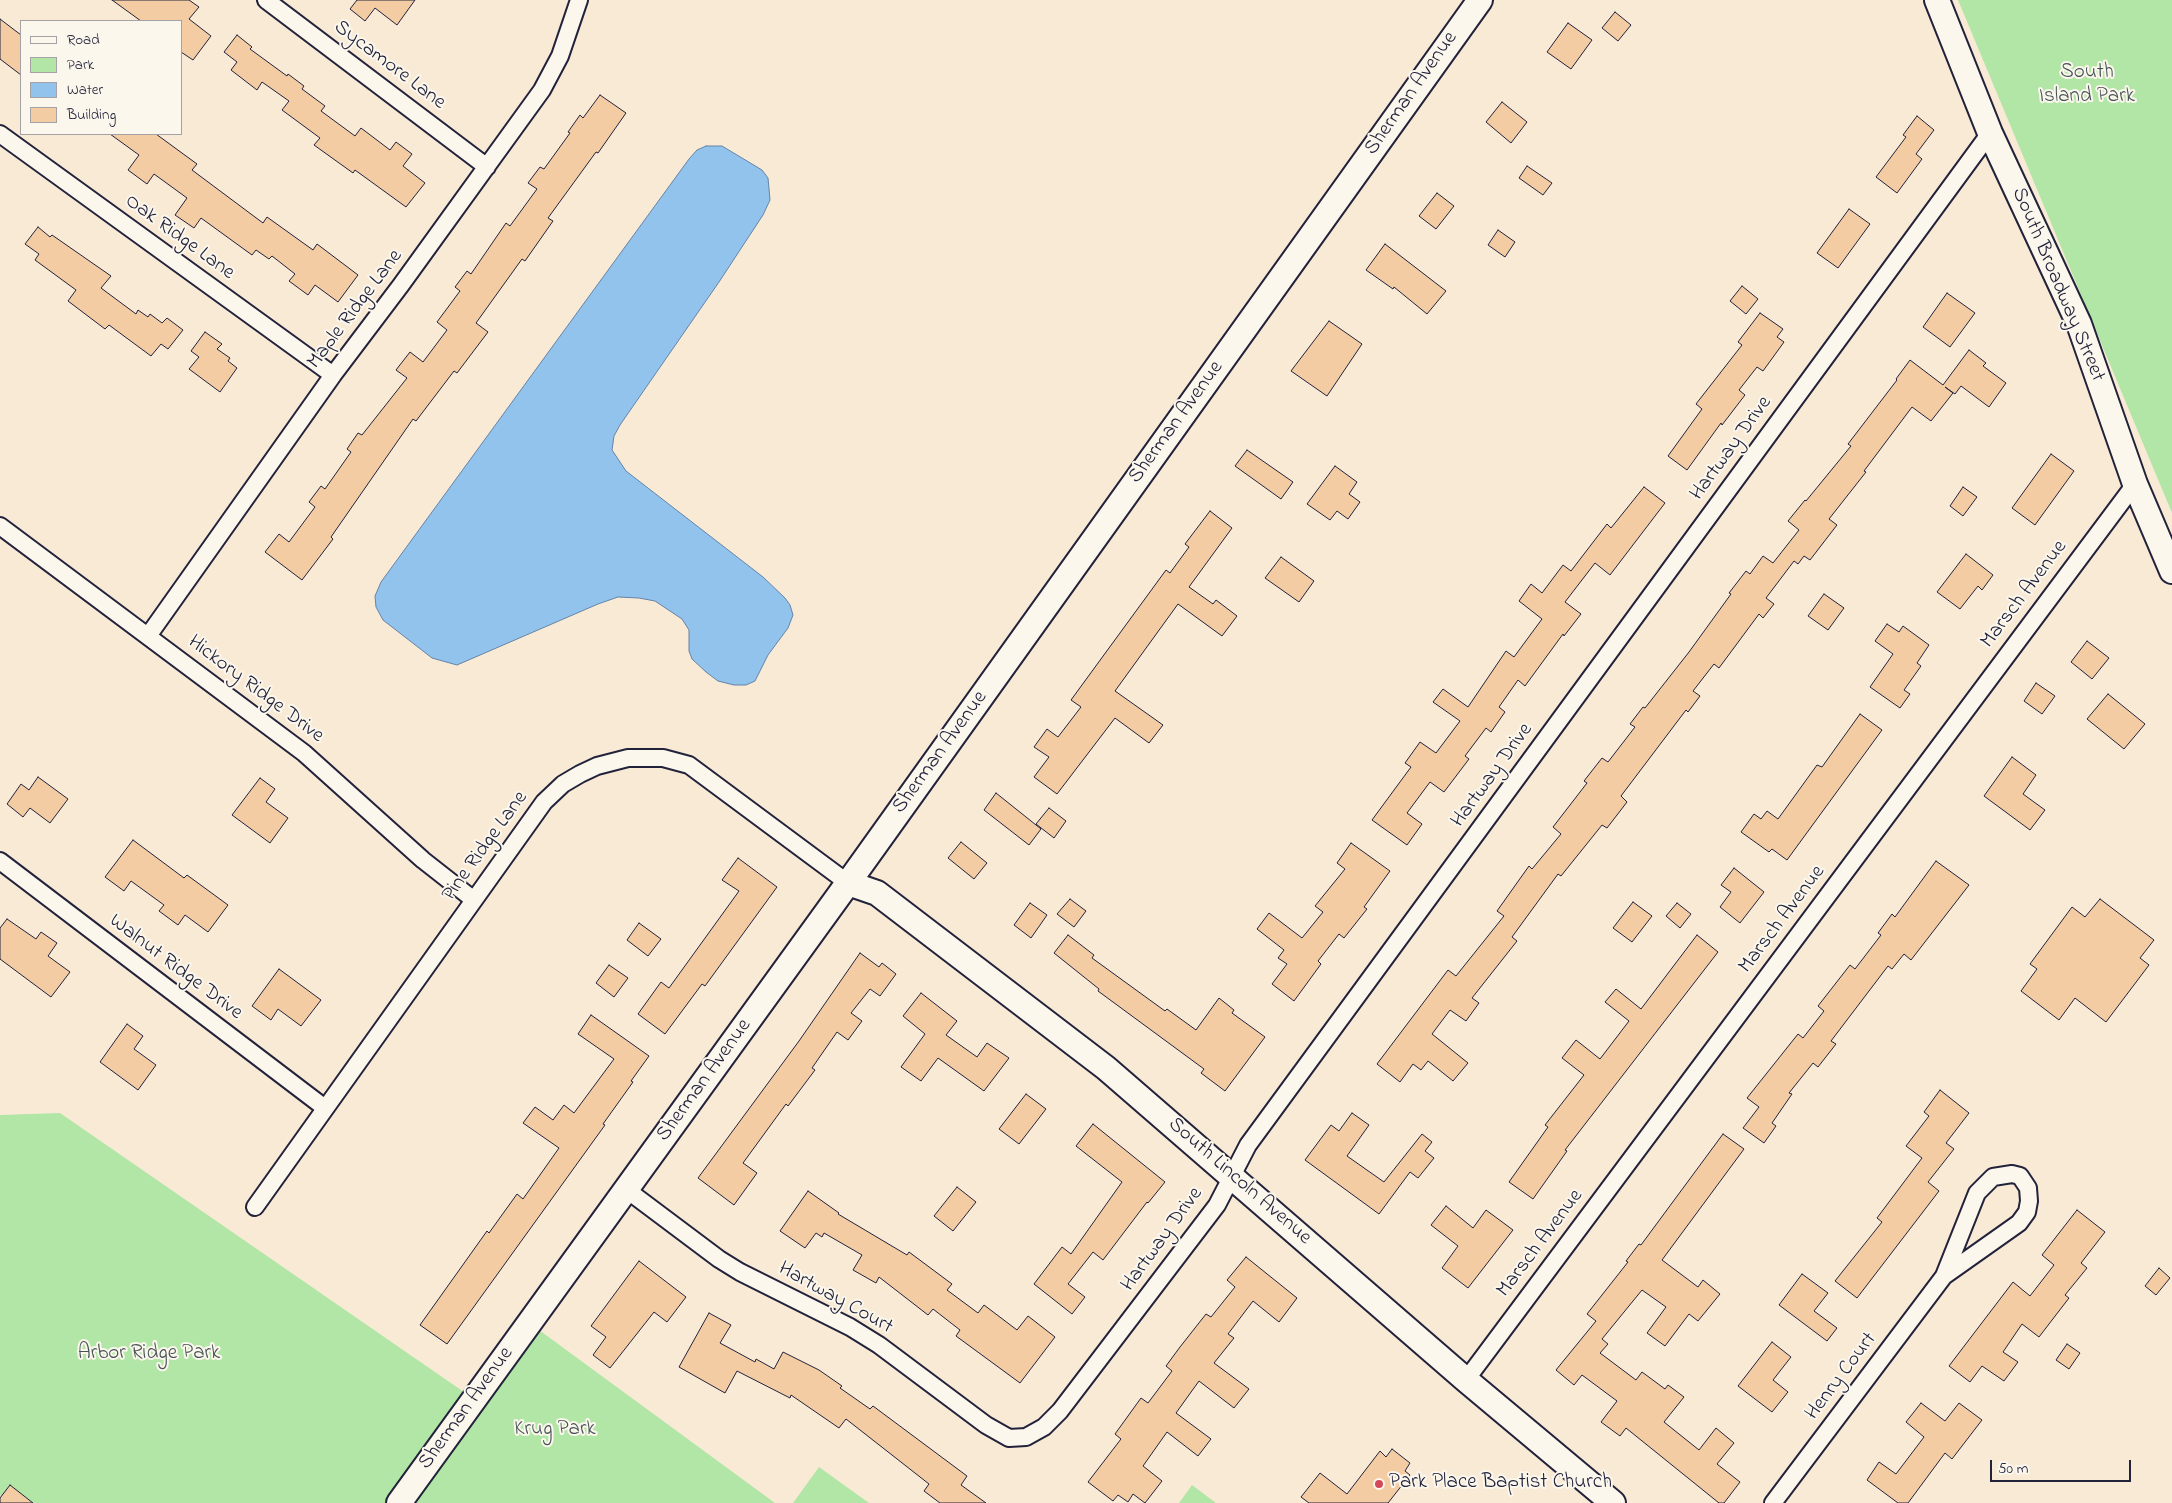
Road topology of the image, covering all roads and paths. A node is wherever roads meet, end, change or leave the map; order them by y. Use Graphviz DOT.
graph roads {
  1 [pos="266,0"];
  2 [pos="579,0"];
  3 [pos="1480,0"];
  4 [pos="1937,0"];
  5 [pos="1990,133"];
  6 [pos="0,134"];
  7 [pos="487,167"];
  8 [pos="333,375"];
  9 [pos="2134,484"];
  10 [pos="0,526"];
  11 [pos="2172,571"];
  12 [pos="148,636"];
  13 [pos="0,861"];
  14 [pos="848,883"];
  15 [pos="474,900"];
  16 [pos="325,1108"];
  17 [pos="1232,1176"];
  18 [pos="627,1190"];
  19 [pos="255,1207"];
  20 [pos="1944,1276"];
  21 [pos="1466,1380"];
  22 [pos="1026,1437"];
  23 [pos="399,1503"];
  24 [pos="1613,1503"];
  25 [pos="1773,1503"];
  1 -- 7 [label="street, Sycamore Lane"];
  2 -- 7 [label="street, Maple Ridge Lane"];
  3 -- 14 [label="street, Sherman Avenue"];
  4 -- 5 [label="street, South Broadway Street"];
  5 -- 9 [label="street, South Broadway Street"];
  5 -- 17 [label="street, Hartway Drive"];
  6 -- 8 [label="street, Oak Ridge Lane"];
  7 -- 8 [label="street, Maple Ridge Lane"];
  8 -- 12 [label="street, Maple Ridge Lane"];
  9 -- 11 [label="street, South Broadway Street"];
  9 -- 21 [label="street, Marsch Avenue"];
  10 -- 12 [label="street, Hickory Ridge Drive"];
  12 -- 15 [label="street, Hickory Ridge Drive"];
  13 -- 16 [label="street, Walnut Ridge Drive"];
  14 -- 15 [label="street, Pine Ridge Lane"];
  14 -- 17 [label="street, South Lincoln Avenue"];
  14 -- 18 [label="street, Sherman Avenue"];
  15 -- 16 [label="street, Pine Ridge Lane"];
  16 -- 19 [label="street, Pine Ridge Lane"];
  17 -- 21 [label="street, South Lincoln Avenue"];
  17 -- 22 [label="street, Hartway Drive"];
  18 -- 22 [label="street, Hartway Court"];
  18 -- 23 [label="street, Sherman Avenue"];
  20 -- 20 [label="street, Henry Court"];
  20 -- 25 [label="street, Henry Court"];
  21 -- 24 [label="street, South Lincoln Avenue"];
}
